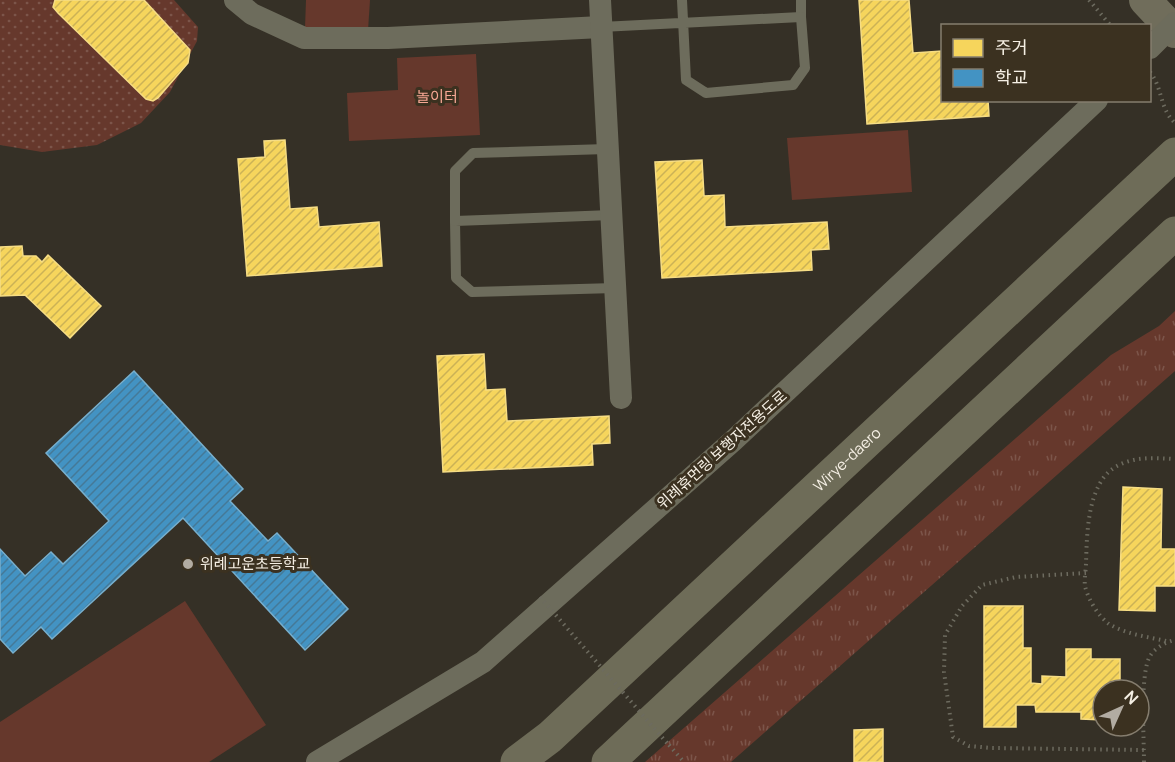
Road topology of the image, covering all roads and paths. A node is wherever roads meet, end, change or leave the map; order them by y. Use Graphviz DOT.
graph roads {
  1 [pos="235,0"];
  2 [pos="600,0"];
  3 [pos="682,0"];
  4 [pos="801,0"];
  5 [pos="1089,0"];
  6 [pos="1145,0"];
  7 [pos="801,17"];
  8 [pos="683,22"];
  9 [pos="1175,23"];
  10 [pos="1109,24"];
  11 [pos="601,27"];
  12 [pos="1175,32"];
  13 [pos="1151,46"];
  14 [pos="1151,74"];
  15 [pos="1095,102"];
  16 [pos="1175,123"];
  17 [pos="607,149"];
  18 [pos="1175,154"];
  19 [pos="611,215"];
  20 [pos="455,221"];
  21 [pos="1175,233"];
  22 [pos="615,288"];
  23 [pos="621,398"];
  24 [pos="1175,459"];
  25 [pos="1086,573"];
  26 [pos="544,601"];
  27 [pos="1175,640"];
  28 [pos="1166,642"];
  29 [pos="1144,750"];
  30 [pos="318,762"];
  31 [pos="517,762"];
  32 [pos="608,762"];
  33 [pos="684,762"];
  34 [pos="1144,762"];
  1 -- 11 [label="street"];
  2 -- 11 [label="street"];
  3 -- 8 [label="lane"];
  4 -- 7 [label="lane"];
  5 -- 10 [label="path"];
  6 -- 12 [label="main road"];
  7 -- 8 [label="lane"];
  7 -- 8 [label="lane"];
  8 -- 11 [label="lane"];
  9 -- 13 [label="street, bridge"];
  11 -- 17 [label="street"];
  14 -- 16 [label="path"];
  15 -- 26 [label="street, 위례휴먼링 보행자전용도로"];
  17 -- 19 [label="street"];
  17 -- 20 [label="lane"];
  18 -- 31 [label="main road, Wirye-daero"];
  19 -- 20 [label="lane"];
  19 -- 22 [label="street"];
  20 -- 22 [label="lane"];
  21 -- 32 [label="main road"];
  22 -- 23 [label="street"];
  24 -- 25 [label="path"];
  25 -- 28 [label="path"];
  25 -- 29 [label="path"];
  26 -- 30 [label="street, 위례휴먼링 보행자전용도로"];
  26 -- 33 [label="path, bridge"];
  27 -- 28 [label="path"];
  28 -- 29 [label="path"];
  29 -- 34 [label="path"];
}
